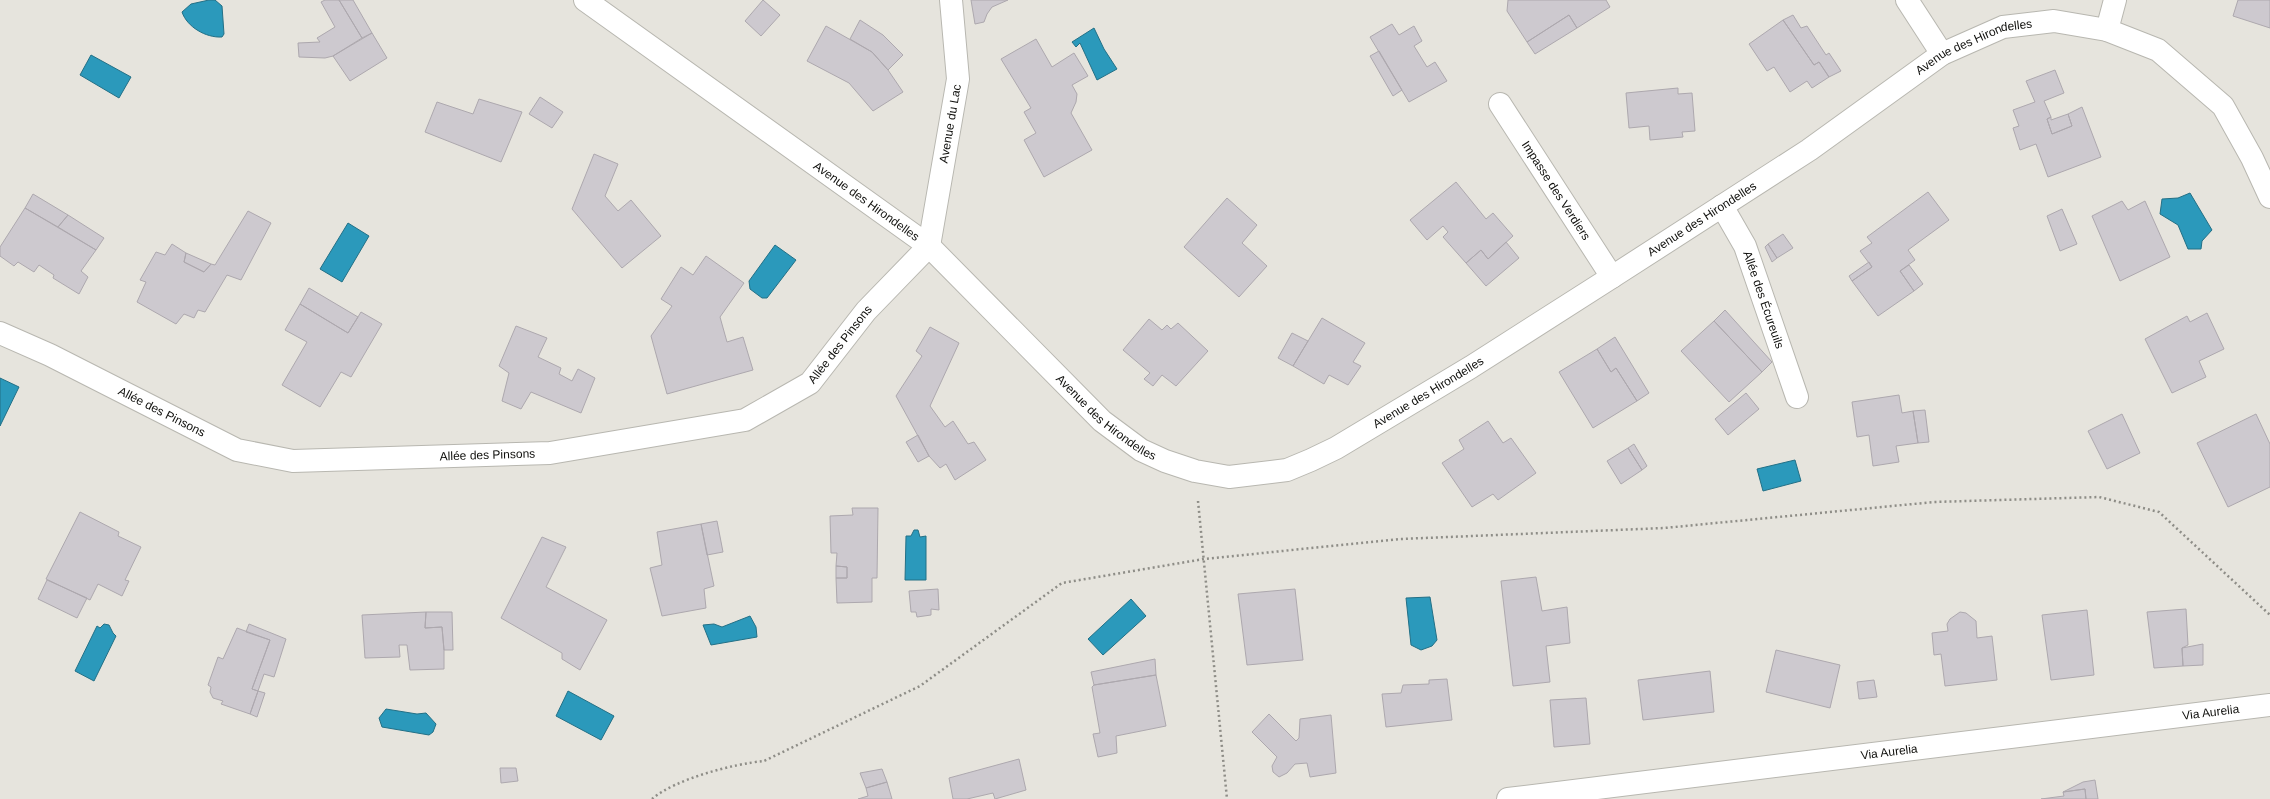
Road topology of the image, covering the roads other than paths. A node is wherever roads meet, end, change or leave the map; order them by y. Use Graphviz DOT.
graph roads {
  1 [pos="585,0"];
  2 [pos="951,0"];
  3 [pos="1907,0"];
  4 [pos="2115,0"];
  5 [pos="2107,30"];
  6 [pos="1942,54"];
  7 [pos="1500,104"];
  8 [pos="2270,197"];
  9 [pos="1722,206"];
  10 [pos="929,246"];
  11 [pos="1612,277"];
  12 [pos="0,333"];
  13 [pos="1797,397"];
  14 [pos="2270,705"];
  15 [pos="1508,799"];
  1 -- 10 [label="street, Avenue des Hirondelles"];
  2 -- 10 [label="street, Avenue du Lac"];
  3 -- 6 [label="street"];
  4 -- 5 [label="street"];
  5 -- 6 [label="street, Avenue des Hirondelles"];
  5 -- 8 [label="street, Avenue des Hirondelles"];
  6 -- 9 [label="street, Avenue des Hirondelles"];
  7 -- 11 [label="street, Impasse des Verdiers"];
  9 -- 11 [label="street, Avenue des Hirondelles"];
  9 -- 13 [label="street, Allée des Écureuils"];
  10 -- 11 [label="street, Avenue des Hirondelles"];
  10 -- 12 [label="street, Allée des Pinsons"];
  14 -- 15 [label="street, Via Aurelia"];
}
